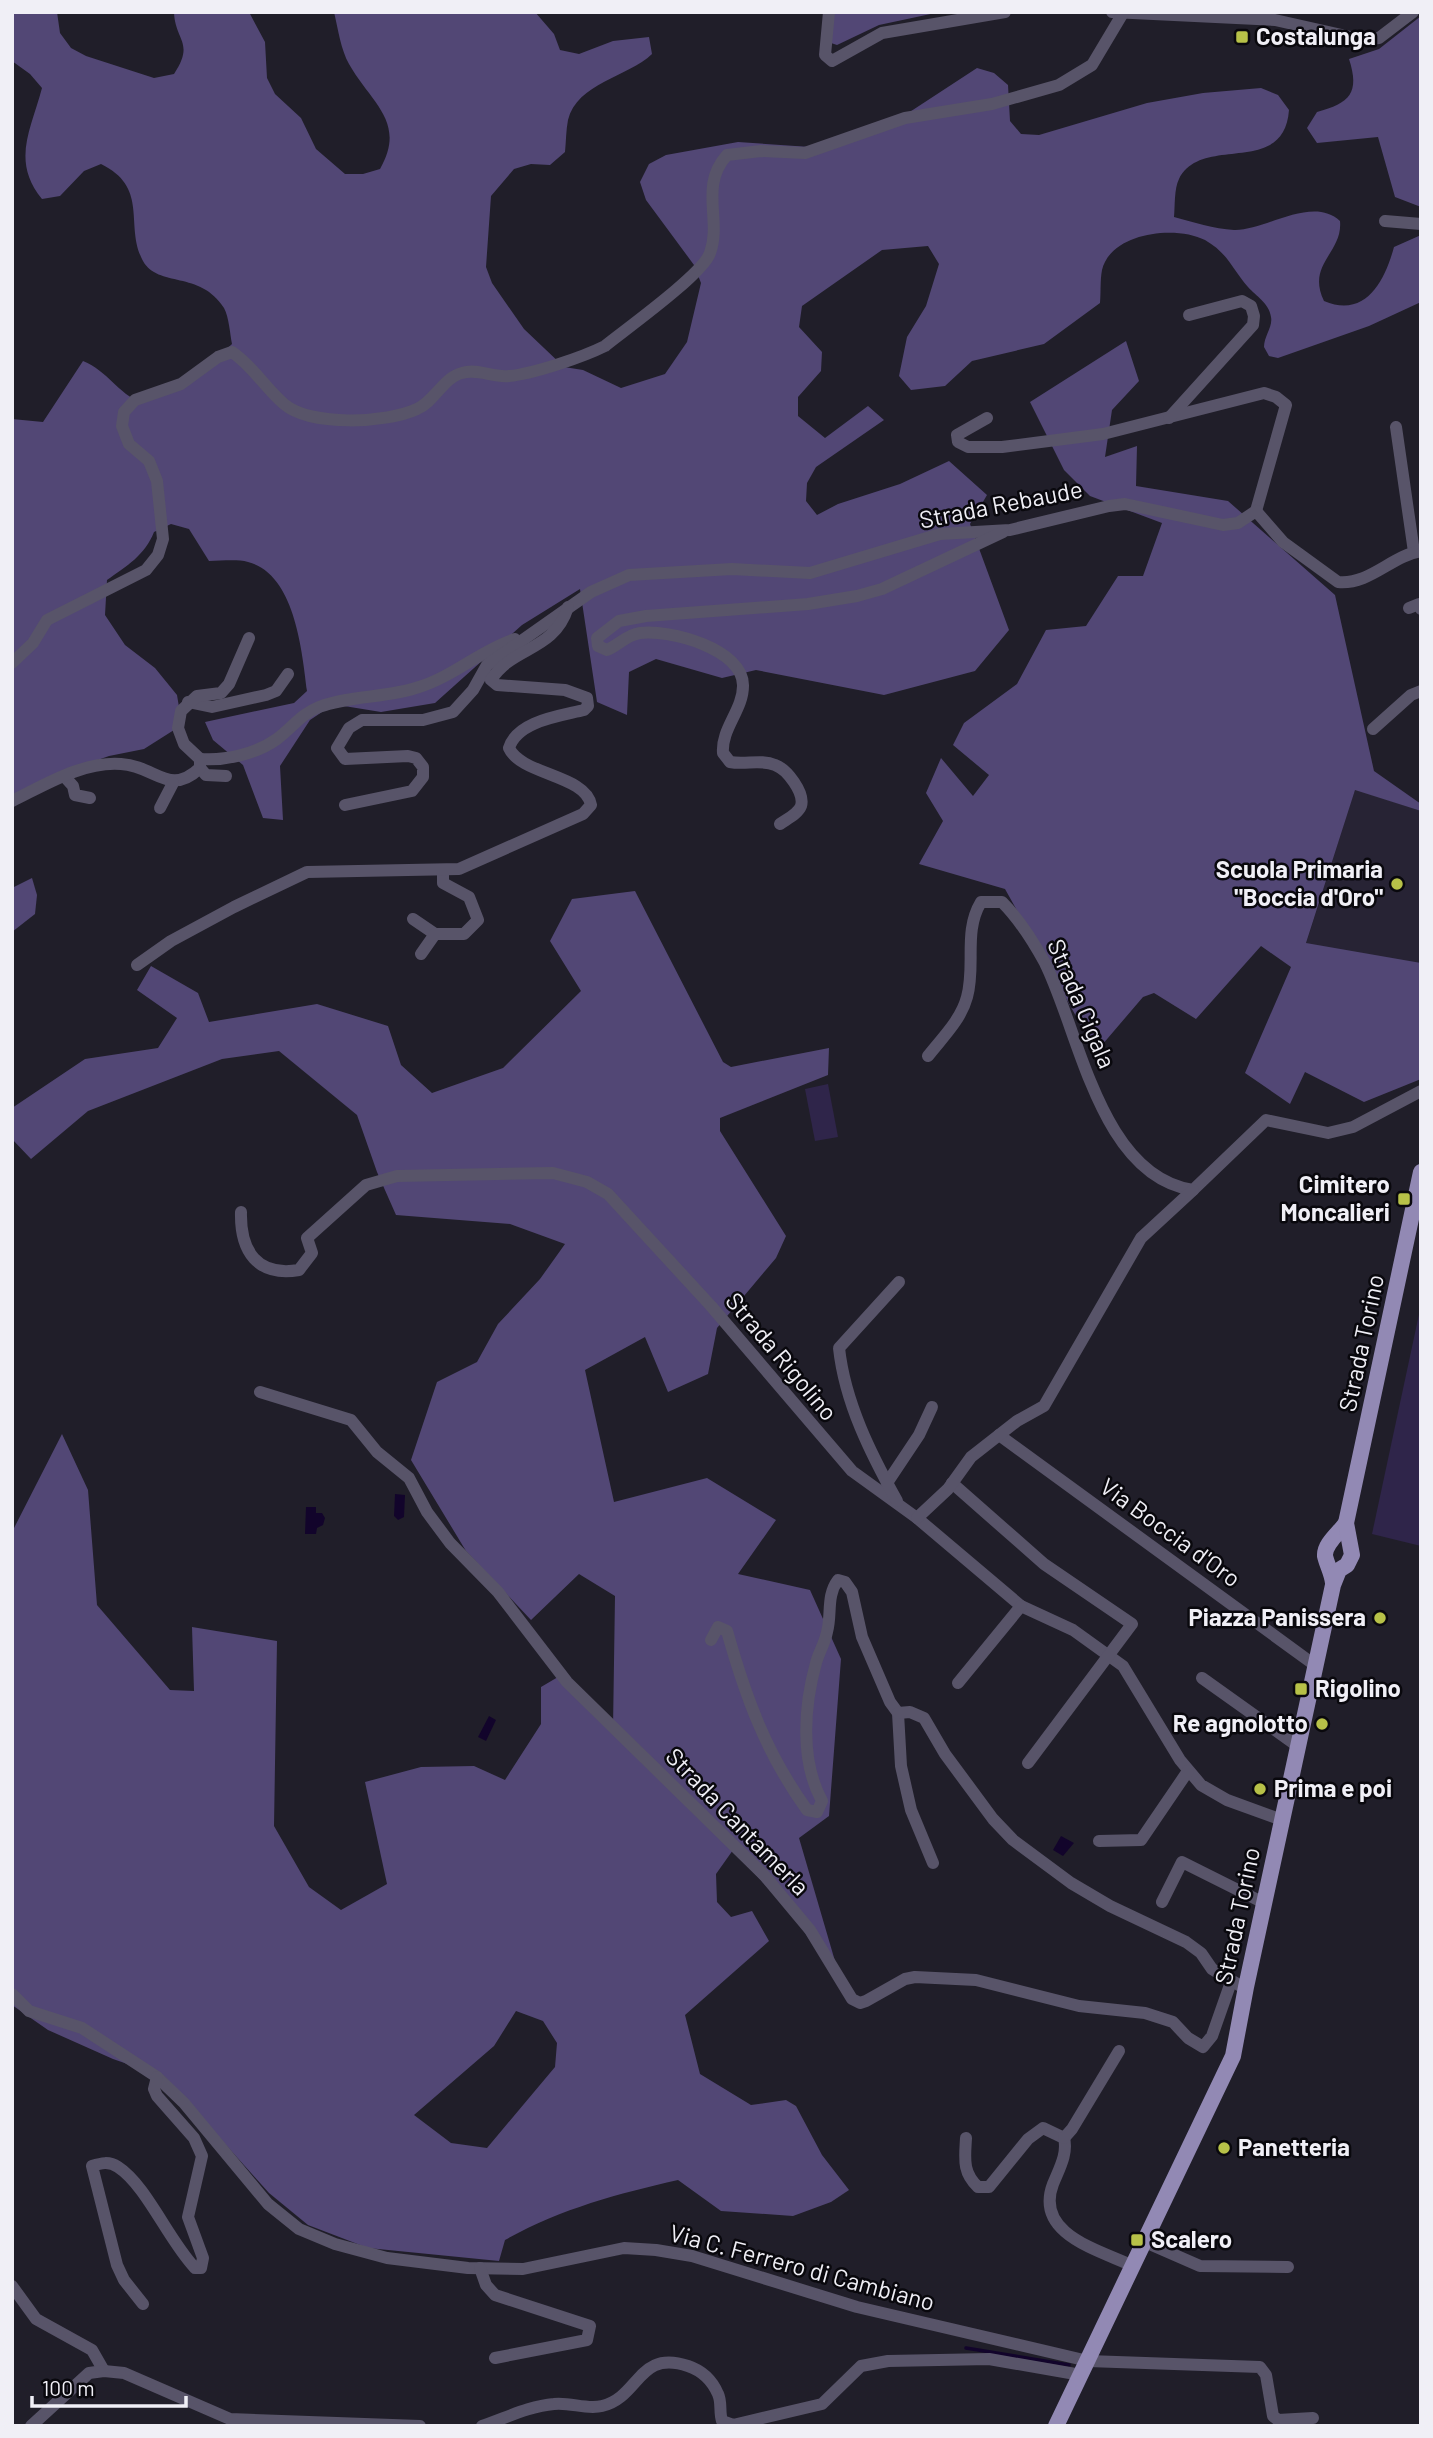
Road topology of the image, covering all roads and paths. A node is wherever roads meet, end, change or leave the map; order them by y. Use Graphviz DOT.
graph roads {
  1 [pos="829,12"];
  2 [pos="1005,12"];
  3 [pos="1112,12"];
  4 [pos="1413,12"];
  5 [pos="1123,13"];
  6 [pos="1385,221"];
  7 [pos="1421,224"];
  8 [pos="1189,315"];
  9 [pos="987,418"];
  10 [pos="1169,418"];
  11 [pos="1396,427"];
  12 [pos="1256,511"];
  13 [pos="1010,530"];
  14 [pos="1418,551"];
  15 [pos="568,607"];
  16 [pos="529,635"];
  17 [pos="249,638"];
  18 [pos="12,663"];
  19 [pos="288,674"];
  20 [pos="1421,691"];
  21 [pos="188,702"];
  22 [pos="1373,729"];
  23 [pos="200,764"];
  24 [pos="64,776"];
  25 [pos="226,776"];
  26 [pos="173,783"];
  27 [pos="90,798"];
  28 [pos="12,801"];
  29 [pos="345,805"];
  30 [pos="160,808"];
  31 [pos="780,824"];
  32 [pos="443,870"];
  33 [pos="413,919"];
  34 [pos="435,934"];
  35 [pos="421,954"];
  36 [pos="137,965"];
  37 [pos="928,1056"];
  38 [pos="1421,1091"];
  39 [pos="1421,1172"];
  40 [pos="1193,1190"];
  41 [pos="241,1212"];
  42 [pos="899,1282"];
  43 [pos="260,1392"];
  44 [pos="932,1407"];
  45 [pos="999,1435"];
  46 [pos="887,1483"];
  47 [pos="952,1483"];
  48 [pos="900,1506"];
  49 [pos="917,1518"];
  50 [pos="1346,1523"];
  51 [pos="1334,1586"];
  52 [pos="1021,1606"];
  53 [pos="711,1640"];
  54 [pos="1107,1654"];
  55 [pos="1317,1666"];
  56 [pos="1202,1678"];
  57 [pos="958,1683"];
  58 [pos="898,1713"];
  59 [pos="1299,1747"];
  60 [pos="1028,1763"];
  61 [pos="1188,1771"];
  62 [pos="1282,1821"];
  63 [pos="1099,1841"];
  64 [pos="933,1863"];
  65 [pos="1162,1902"];
  66 [pos="1264,1903"];
  67 [pos="1238,1984"];
  68 [pos="12,1994"];
  69 [pos="1119,2051"];
  70 [pos="157,2077"];
  71 [pos="966,2138"];
  72 [pos="1064,2138"];
  73 [pos="1145,2242"];
  74 [pos="1133,2266"];
  75 [pos="1289,2267"];
  76 [pos="480,2268"];
  77 [pos="12,2286"];
  78 [pos="143,2304"];
  79 [pos="495,2358"];
  80 [pos="1084,2368"];
  81 [pos="104,2371"];
  82 [pos="1313,2418"];
  83 [pos="733,2425"];
  84 [pos="31,2426"];
  85 [pos="420,2426"];
  86 [pos="482,2426"];
  87 [pos="1056,2426"];
  1 -- 2 [label="street"];
  3 -- 5 [label="street"];
  4 -- 5 [label="street"];
  5 -- 18 [label="street"];
  6 -- 7 [label="street"];
  8 -- 10 [label="street"];
  9 -- 10 [label="street"];
  10 -- 12 [label="street"];
  11 -- 14 [label="street"];
  12 -- 13 [label="street, Strada Rebaude"];
  12 -- 14 [label="street"];
  13 -- 15 [label="street, Strada Rebaude"];
  13 -- 31 [label="street"];
  15 -- 16 [label="street, Strada Rebaude"];
  15 -- 32 [label="street"];
  16 -- 23 [label="street"];
  16 -- 29 [label="street, Strada Rebaude"];
  17 -- 21 [label="street"];
  19 -- 21 [label="street"];
  20 -- 22 [label="street"];
  21 -- 23 [label="street"];
  23 -- 25 [label="street"];
  23 -- 26 [label="street"];
  24 -- 26 [label="street"];
  24 -- 27 [label="street"];
  24 -- 28 [label="street"];
  26 -- 30 [label="street"];
  32 -- 34 [label="street"];
  32 -- 36 [label="street"];
  33 -- 34 [label="street"];
  34 -- 35 [label="street"];
  37 -- 40 [label="street, Strada Cigala"];
  38 -- 40 [label="street"];
  39 -- 50 [label="main road, Strada Torino"];
  40 -- 45 [label="street"];
  41 -- 48 [label="street, Strada Rigolino"];
  42 -- 46 [label="street"];
  43 -- 67 [label="street, Strada Cantamerla"];
  44 -- 46 [label="street"];
  45 -- 47 [label="street"];
  45 -- 55 [label="street, Via Boccia d'Oro"];
  46 -- 48 [label="street"];
  47 -- 49 [label="street"];
  47 -- 54 [label="street"];
  48 -- 49 [label="street, Strada Rigolino"];
  49 -- 52 [label="street, Strada Rigolino"];
  50 -- 51 [label="main road, Strada Torino"];
  50 -- 51 [label="main road, Strada Torino"];
  51 -- 55 [label="main road, Strada Torino"];
  52 -- 54 [label="street, Strada Rigolino"];
  52 -- 57 [label="street"];
  53 -- 58 [label="street"];
  54 -- 60 [label="street"];
  54 -- 61 [label="street, Strada Rigolino"];
  55 -- 59 [label="main road, Strada Torino"];
  56 -- 59 [label="street"];
  58 -- 64 [label="street"];
  58 -- 67 [label="street"];
  59 -- 62 [label="main road, Strada Torino"];
  61 -- 62 [label="street, Strada Rigolino"];
  61 -- 63 [label="street"];
  62 -- 66 [label="main road, Strada Torino"];
  65 -- 66 [label="street"];
  66 -- 67 [label="main road, Strada Torino"];
  67 -- 73 [label="main road, Strada Torino"];
  68 -- 70 [label="street, Via C. Ferrero di Cambiano"];
  69 -- 72 [label="street"];
  70 -- 76 [label="street, Via C. Ferrero di Cambiano"];
  70 -- 78 [label="street"];
  71 -- 72 [label="street"];
  72 -- 74 [label="street"];
  73 -- 74 [label="main road, Strada Torino"];
  73 -- 75 [label="street"];
  74 -- 80 [label="main road, Strada Torino"];
  76 -- 79 [label="street"];
  76 -- 80 [label="street, Via C. Ferrero di Cambiano"];
  77 -- 81 [label="street"];
  80 -- 82 [label="street"];
  80 -- 83 [label="street"];
  80 -- 87 [label="main road, Strada Torino"];
  81 -- 84 [label="street"];
  81 -- 85 [label="street"];
  83 -- 86 [label="street"];
}
